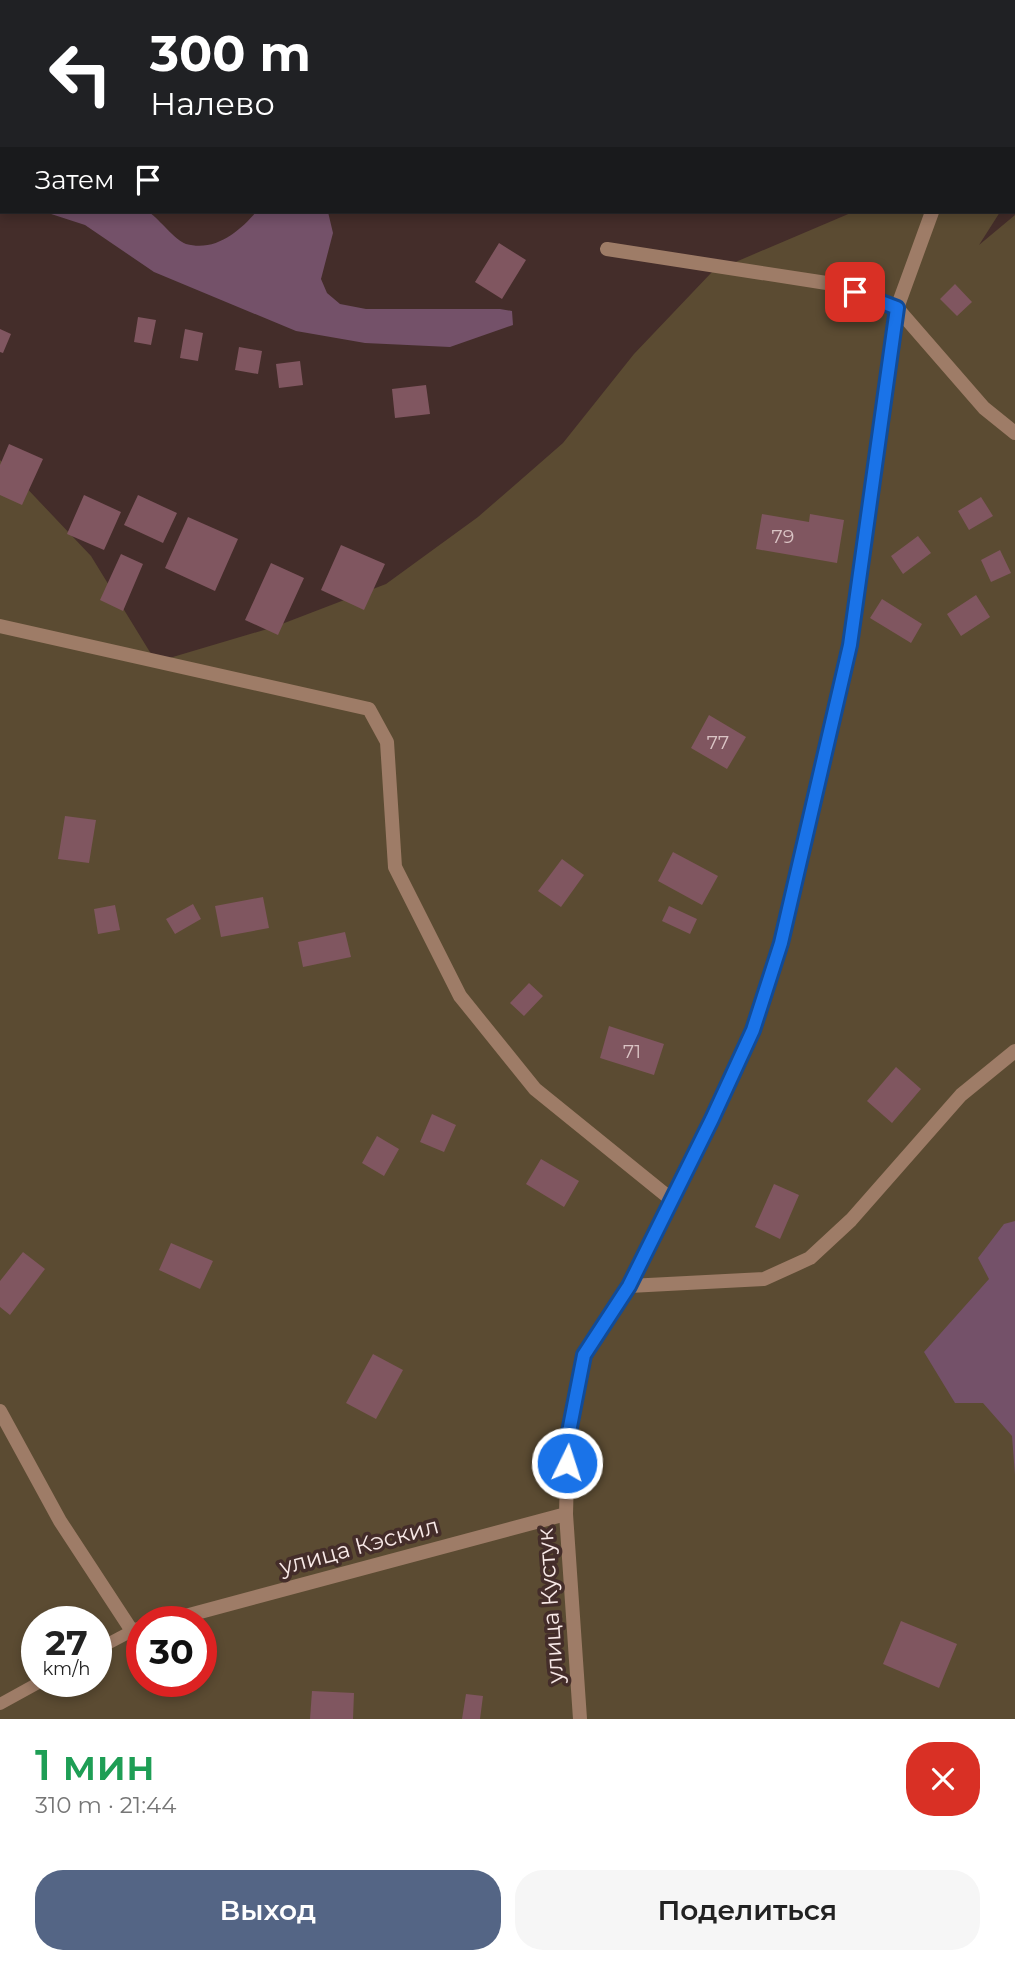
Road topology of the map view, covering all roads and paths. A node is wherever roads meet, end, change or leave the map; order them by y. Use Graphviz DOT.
graph roads {
  1 [pos="930,214"];
  2 [pos="607,249"];
  3 [pos="897,308"];
  4 [pos="1015,433"];
  5 [pos="0,626"];
  6 [pos="1015,1051"];
  7 [pos="672,1200"];
  8 [pos="629,1286"];
  9 [pos="0,1411"];
  10 [pos="566,1514"];
  11 [pos="217,1608"];
  12 [pos="126,1614"];
  13 [pos="21,1692"];
  14 [pos="0,1704"];
  15 [pos="580,1719"];
  1 -- 3 [label="street, улица Кустук"];
  2 -- 3 [label="street"];
  3 -- 4 [label="street"];
  3 -- 7 [label="street, улица Кустук"];
  5 -- 7 [label="street"];
  6 -- 8 [label="street"];
  7 -- 8 [label="street, улица Кустук"];
  8 -- 10 [label="street, улица Кустук"];
  9 -- 12 [label="street"];
  10 -- 11 [label="street, улица Кэскил"];
  10 -- 15 [label="street, улица Кустук"];
  13 -- 14 [label="lane"];
}
